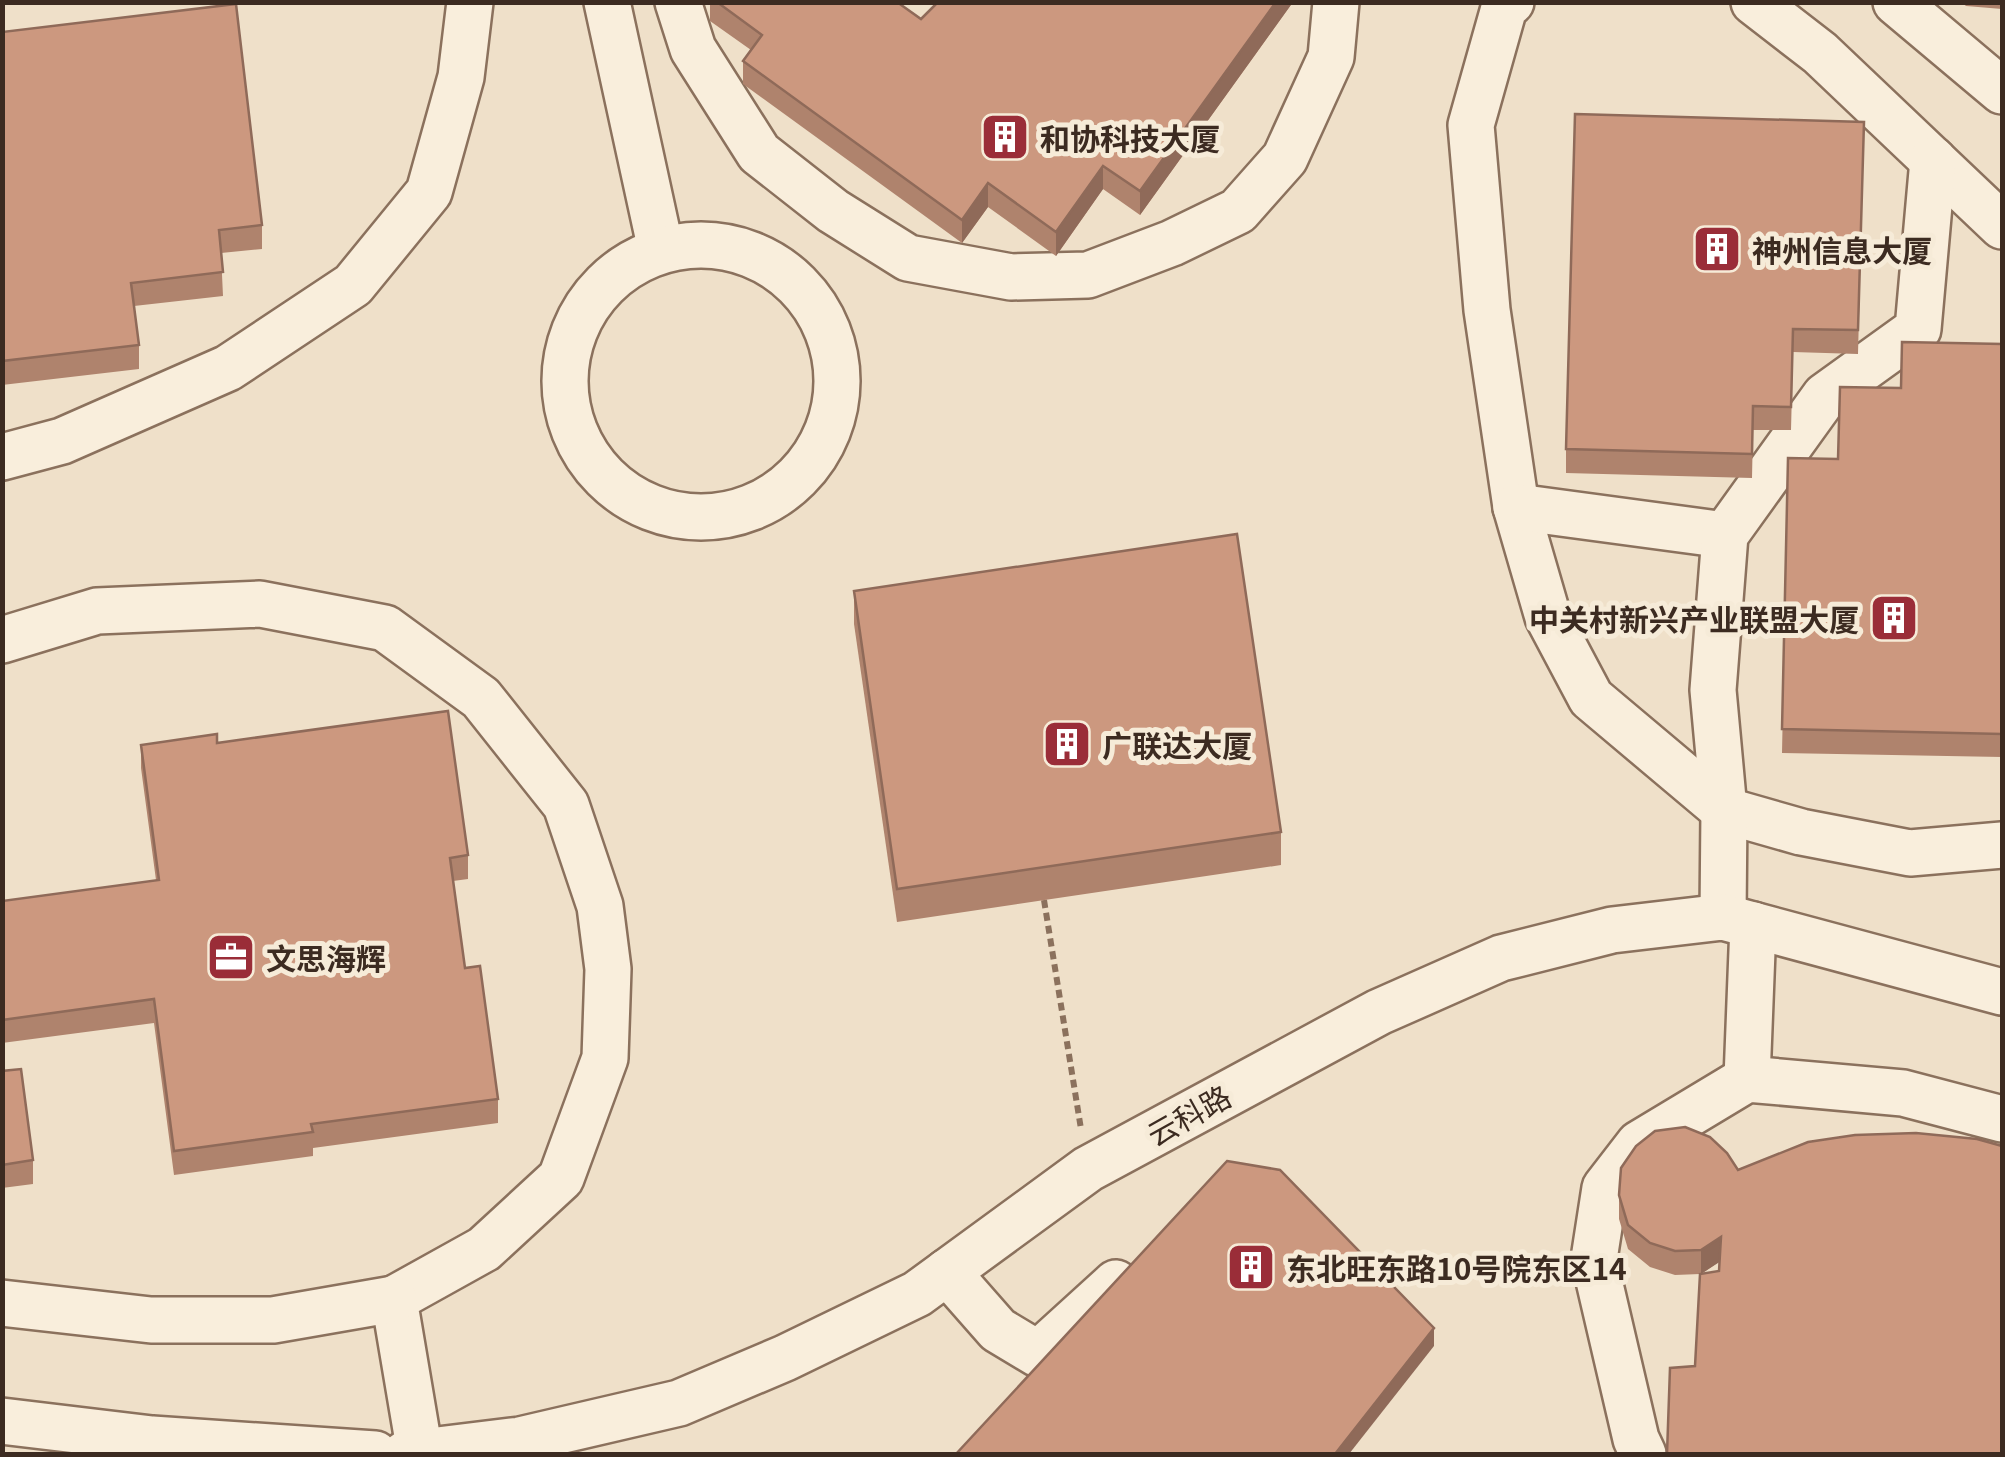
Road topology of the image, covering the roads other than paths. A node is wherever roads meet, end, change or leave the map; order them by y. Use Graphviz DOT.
graph roads {
  1 [pos="470,2"];
  2 [pos="607,2"];
  3 [pos="678,2"];
  4 [pos="1336,2"];
  5 [pos="1511,2"];
  6 [pos="1754,2"];
  7 [pos="1896,2"];
  8 [pos="2002,90"];
  9 [pos="1933,160"];
  10 [pos="2002,226"];
  11 [pos="661,250"];
  12 [pos="2,457"];
  13 [pos="1516,507"];
  14 [pos="1725,534"];
  15 [pos="2,640"];
  16 [pos="1724,810"];
  17 [pos="2002,846"];
  18 [pos="1738,921"];
  19 [pos="2002,992"];
  20 [pos="1747,1079"];
  21 [pos="2002,1119"];
  22 [pos="947,1272"];
  23 [pos="1116,1283"];
  24 [pos="394,1300"];
  25 [pos="2,1303"];
  26 [pos="6,1433"];
  27 [pos="151,1447"];
  28 [pos="375,1454"];
  29 [pos="412,1454"];
  30 [pos="1643,1454"];
  1 -- 12 [label="street"];
  2 -- 11 [label="street"];
  3 -- 4 [label="street"];
  5 -- 13 [label="street"];
  6 -- 9 [label="street"];
  7 -- 8 [label="street"];
  9 -- 10 [label="street"];
  9 -- 14 [label="street"];
  11 -- 11 [label="street"];
  13 -- 14 [label="street"];
  13 -- 16 [label="street"];
  14 -- 16 [label="street"];
  15 -- 24 [label="street"];
  16 -- 17 [label="street"];
  16 -- 18 [label="street"];
  18 -- 19 [label="street, 云科路"];
  18 -- 20 [label="street"];
  18 -- 22 [label="street, 云科路"];
  20 -- 21 [label="street"];
  20 -- 30 [label="street"];
  22 -- 23 [label="street"];
  22 -- 29 [label="street, 云科路"];
  24 -- 25 [label="street"];
  24 -- 29 [label="street"];
  26 -- 27 [label="street"];
  27 -- 28 [label="street"];
}
